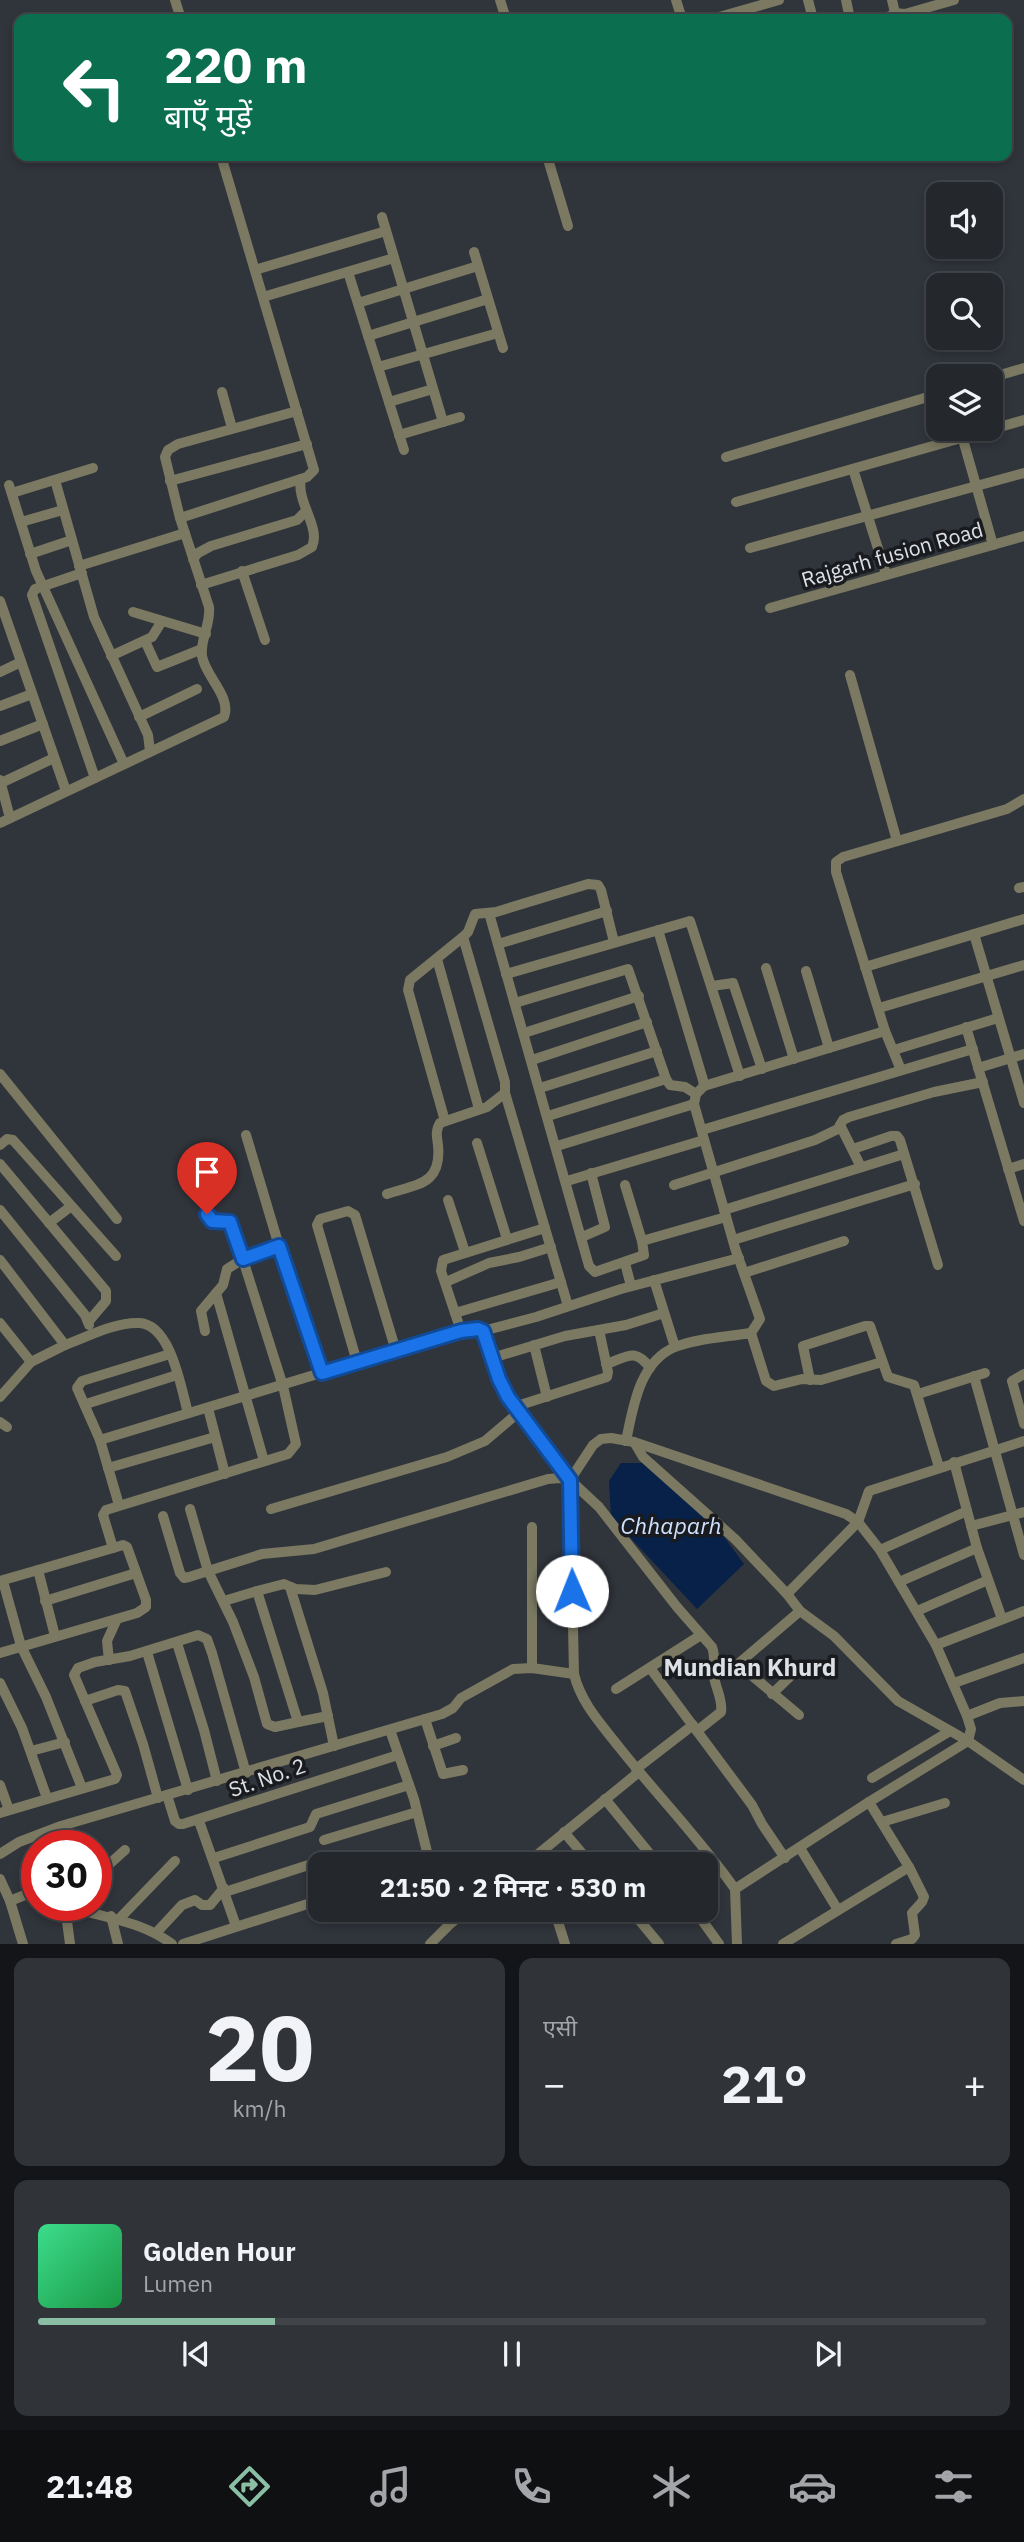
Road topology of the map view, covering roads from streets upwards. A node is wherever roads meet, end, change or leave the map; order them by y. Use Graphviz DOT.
graph roads {
  1 [pos="779,0"];
  2 [pos="954,0"];
  3 [pos="931,3"];
  4 [pos="730,14"];
  5 [pos="905,14"];
  6 [pos="223,161"];
  7 [pos="548,161"];
  8 [pos="382,217"];
  9 [pos="568,226"];
  10 [pos="386,231"];
  11 [pos="474,252"];
  12 [pos="394,258"];
  13 [pos="478,266"];
  14 [pos="256,270"];
  15 [pos="348,272"];
  16 [pos="403,289"];
  17 [pos="263,297"];
  18 [pos="488,299"];
  19 [pos="358,303"];
  20 [pos="413,322"];
  21 [pos="498,333"];
  22 [pos="368,335"];
  23 [pos="503,348"];
  24 [pos="423,355"];
  25 [pos="378,367"];
  26 [pos="1024,368"];
  27 [pos="1003,374"];
  28 [pos="433,389"];
  29 [pos="222,392"];
  30 [pos="926,398"];
  31 [pos="389,402"];
  32 [pos="297,411"];
  33 [pos="460,417"];
  34 [pos="1024,420"];
  35 [pos="443,422"];
  36 [pos="1003,424"];
  37 [pos="232,428"];
  38 [pos="399,435"];
  39 [pos="938,441"];
  40 [pos="964,441"];
  41 [pos="307,444"];
  42 [pos="404,450"];
  43 [pos="726,457"];
  44 [pos="93,468"];
  45 [pos="853,469"];
  46 [pos="1024,472"];
  47 [pos="301,479"];
  48 [pos="55,480"];
  49 [pos="170,481"];
  50 [pos="976,486"];
  51 [pos="736,502"];
  52 [pos="63,510"];
  53 [pos="306,511"];
  54 [pos="867,516"];
  55 [pos="180,517"];
  56 [pos="21,522"];
  57 [pos="185,533"];
  58 [pos="1024,536"];
  59 [pos="72,540"];
  60 [pos="993,545"];
  61 [pos="750,548"];
  62 [pos="30,554"];
  63 [pos="193,559"];
  64 [pos="81,570"];
  65 [pos="242,571"];
  66 [pos="886,574"];
  67 [pos="201,585"];
  68 [pos="42,586"];
  69 [pos="0,603"];
  70 [pos="770,608"];
  71 [pos="132,612"];
  72 [pos="162,621"];
  73 [pos="11,633"];
  74 [pos="206,634"];
  75 [pos="0,638"];
  76 [pos="145,640"];
  77 [pos="265,640"];
  78 [pos="202,649"];
  79 [pos="111,656"];
  80 [pos="21,662"];
  81 [pos="0,672"];
  82 [pos="850,676"];
  83 [pos="197,690"];
  84 [pos="32,694"];
  85 [pos="0,706"];
  86 [pos="139,717"];
  87 [pos="43,724"];
  88 [pos="0,741"];
  89 [pos="150,751"];
  90 [pos="54,758"];
  91 [pos="124,764"];
  92 [pos="95,778"];
  93 [pos="0,782"];
  94 [pos="66,792"];
  95 [pos="1024,799"];
  96 [pos="5,820"];
  97 [pos="897,841"];
  98 [pos="607,911"];
  99 [pos="489,913"];
  100 [pos="1024,919"];
  101 [pos="658,930"];
  102 [pos="974,934"];
  103 [pos="463,937"];
  104 [pos="614,942"];
  105 [pos="498,944"];
  106 [pos="437,959"];
  107 [pos="1024,965"];
  108 [pos="865,967"];
  109 [pos="766,968"];
  110 [pos="806,971"];
  111 [pos="506,974"];
  112 [pos="986,976"];
  113 [pos="712,986"];
  114 [pos="639,996"];
  115 [pos="515,1003"];
  116 [pos="879,1008"];
  117 [pos="999,1018"];
  118 [pos="647,1023"];
  119 [pos="966,1027"];
  120 [pos="885,1031"];
  121 [pos="524,1033"];
  122 [pos="829,1048"];
  123 [pos="973,1049"];
  124 [pos="894,1050"];
  125 [pos="657,1051"];
  126 [pos="1024,1054"];
  127 [pos="1012,1058"];
  128 [pos="794,1059"];
  129 [pos="532,1060"];
  130 [pos="978,1068"];
  131 [pos="762,1069"];
  132 [pos="901,1070"];
  133 [pos="0,1074"];
  134 [pos="740,1076"];
  135 [pos="666,1079"];
  136 [pos="983,1082"];
  137 [pos="540,1088"];
  138 [pos="505,1093"];
  139 [pos="698,1095"];
  140 [pos="1024,1103"];
  141 [pos="479,1110"];
  142 [pos="548,1116"];
  143 [pos="445,1121"];
  144 [pos="840,1125"];
  145 [pos="246,1135"];
  146 [pos="703,1135"];
  147 [pos="478,1143"];
  148 [pos="0,1145"];
  149 [pos="556,1146"];
  150 [pos="853,1149"];
  151 [pos="904,1154"];
  152 [pos="0,1164"];
  153 [pos="1024,1164"];
  154 [pos="861,1167"];
  155 [pos="1008,1169"];
  156 [pos="713,1172"];
  157 [pos="591,1173"];
  158 [pos="195,1176"];
  159 [pos="567,1181"];
  160 [pos="915,1184"];
  161 [pos="625,1185"];
  162 [pos="674,1185"];
  163 [pos="387,1194"];
  164 [pos="448,1200"];
  165 [pos="70,1207"];
  166 [pos="0,1210"];
  167 [pos="725,1213"];
  168 [pos="117,1219"];
  169 [pos="1024,1221"];
  170 [pos="49,1223"];
  171 [pos="545,1228"];
  172 [pos="582,1237"];
  173 [pos="507,1239"];
  174 [pos="733,1240"];
  175 [pos="642,1241"];
  176 [pos="844,1241"];
  177 [pos="279,1246"];
  178 [pos="551,1247"];
  179 [pos="465,1252"];
  180 [pos="116,1256"];
  181 [pos="738,1258"];
  182 [pos="243,1259"];
  183 [pos="0,1260"];
  184 [pos="625,1263"];
  185 [pos="937,1265"];
  186 [pos="744,1273"];
  187 [pos="654,1280"];
  188 [pos="446,1282"];
  189 [pos="561,1282"];
  190 [pos="631,1286"];
  191 [pos="216,1293"];
  192 [pos="568,1306"];
  193 [pos="455,1313"];
  194 [pos="664,1313"];
  195 [pos="89,1321"];
  196 [pos="1,1328"];
  197 [pos="599,1330"];
  198 [pos="205,1331"];
  199 [pos="461,1331"];
  200 [pos="483,1331"];
  201 [pos="751,1333"];
  202 [pos="89,1336"];
  203 [pos="65,1345"];
  204 [pos="534,1345"];
  205 [pos="674,1347"];
  206 [pos="396,1351"];
  207 [pos="170,1354"];
  208 [pos="492,1358"];
  209 [pos="31,1362"];
  210 [pos="357,1362"];
  211 [pos="882,1363"];
  212 [pos="606,1364"];
  213 [pos="650,1368"];
  214 [pos="322,1373"];
  215 [pos="1024,1374"];
  216 [pos="177,1375"];
  217 [pos="810,1380"];
  218 [pos="283,1386"];
  219 [pos="918,1394"];
  220 [pos="0,1397"];
  221 [pos="246,1397"];
  222 [pos="547,1397"];
  223 [pos="86,1404"];
  224 [pos="208,1408"];
  225 [pos="516,1410"];
  226 [pos="188,1413"];
  227 [pos="1024,1424"];
  228 [pos="215,1437"];
  229 [pos="100,1440"];
  230 [pos="1024,1441"];
  231 [pos="630,1442"];
  232 [pos="993,1451"];
  233 [pos="264,1461"];
  234 [pos="954,1462"];
  235 [pos="939,1467"];
  236 [pos="108,1468"];
  237 [pos="225,1474"];
  238 [pos="570,1480"];
  239 [pos="118,1505"];
  240 [pos="190,1509"];
  241 [pos="271,1509"];
  242 [pos="967,1511"];
  243 [pos="1024,1512"];
  244 [pos="1013,1515"];
  245 [pos="163,1516"];
  246 [pos="858,1522"];
  247 [pos="971,1526"];
  248 [pos="533,1527"];
  249 [pos="113,1548"];
  250 [pos="977,1548"];
  251 [pos="880,1550"];
  252 [pos="1024,1555"];
  253 [pos="37,1570"];
  254 [pos="208,1571"];
  255 [pos="386,1572"];
  256 [pos="136,1573"];
  257 [pos="988,1580"];
  258 [pos="1,1581"];
  259 [pos="899,1582"];
  260 [pos="290,1587"];
  261 [pos="257,1591"];
  262 [pos="787,1594"];
  263 [pos="45,1601"];
  264 [pos="224,1601"];
  265 [pos="800,1611"];
  266 [pos="917,1611"];
  267 [pos="1024,1611"];
  268 [pos="117,1619"];
  269 [pos="1002,1619"];
  270 [pos="701,1635"];
  271 [pos="55,1636"];
  272 [pos="177,1643"];
  273 [pos="936,1645"];
  274 [pos="21,1646"];
  275 [pos="147,1652"];
  276 [pos="0,1653"];
  277 [pos="1024,1658"];
  278 [pos="110,1660"];
  279 [pos="532,1668"];
  280 [pos="650,1668"];
  281 [pos="799,1668"];
  282 [pos="574,1674"];
  283 [pos="0,1683"];
  284 [pos="954,1683"];
  285 [pos="616,1689"];
  286 [pos="772,1694"];
  287 [pos="85,1701"];
  288 [pos="1024,1701"];
  289 [pos="799,1715"];
  290 [pos="328,1716"];
  291 [pos="967,1716"];
  292 [pos="425,1719"];
  293 [pos="298,1722"];
  294 [pos="695,1728"];
  295 [pos="390,1730"];
  296 [pos="950,1731"];
  297 [pos="456,1738"];
  298 [pos="968,1741"];
  299 [pos="65,1742"];
  300 [pos="334,1746"];
  301 [pos="433,1746"];
  302 [pos="31,1751"];
  303 [pos="398,1755"];
  304 [pos="463,1770"];
  305 [pos="637,1770"];
  306 [pos="246,1773"];
  307 [pos="872,1778"];
  308 [pos="1024,1780"];
  309 [pos="217,1781"];
  310 [pos="0,1785"];
  311 [pos="409,1785"];
  312 [pos="82,1788"];
  313 [pos="188,1790"];
  314 [pos="162,1796"];
  315 [pos="47,1798"];
  316 [pos="605,1799"];
  317 [pos="869,1802"];
  318 [pos="945,1803"];
  319 [pos="4,1811"];
  320 [pos="417,1812"];
  321 [pos="199,1821"];
  322 [pos="881,1822"];
  323 [pos="564,1832"];
  324 [pos="324,1840"];
  325 [pos="800,1848"];
  326 [pos="125,1850"];
  327 [pos="427,1852"];
  328 [pos="545,1852"];
  329 [pos="581,1852"];
  330 [pos="648,1852"];
  331 [pos="0,1854"];
  332 [pos="214,1858"];
  333 [pos="785,1858"];
  334 [pos="175,1861"];
  335 [pos="112,1862"];
  336 [pos="308,1865"];
  337 [pos="909,1867"];
  338 [pos="0,1879"];
  339 [pos="735,1889"];
  340 [pos="224,1890"];
  341 [pos="6,1897"];
  342 [pos="308,1904"];
  343 [pos="838,1910"];
  344 [pos="112,1916"];
  345 [pos="115,1917"];
  346 [pos="70,1921"];
  347 [pos="558,1922"];
  348 [pos="641,1922"];
  349 [pos="703,1922"];
  350 [pos="452,1923"];
  351 [pos="236,1926"];
  352 [pos="156,1933"];
  353 [pos="186,1943"];
  354 [pos="23,1944"];
  355 [pos="70,1944"];
  356 [pos="118,1944"];
  357 [pos="172,1944"];
  358 [pos="430,1944"];
  359 [pos="565,1944"];
  360 [pos="659,1944"];
  361 [pos="719,1944"];
  362 [pos="737,1944"];
  363 [pos="783,1944"];
  364 [pos="896,1944"];
  1 -- 4 [label="street"];
  2 -- 3 [label="street"];
  3 -- 5 [label="street"];
  6 -- 14 [label="street"];
  7 -- 9 [label="street"];
  8 -- 10 [label="street"];
  10 -- 12 [label="street"];
  10 -- 14 [label="street"];
  11 -- 13 [label="street"];
  12 -- 15 [label="street"];
  12 -- 16 [label="street"];
  13 -- 16 [label="street"];
  13 -- 18 [label="street"];
  14 -- 17 [label="street"];
  15 -- 17 [label="street"];
  15 -- 19 [label="street"];
  16 -- 19 [label="street"];
  16 -- 20 [label="street"];
  17 -- 32 [label="street"];
  18 -- 20 [label="street"];
  18 -- 21 [label="street"];
  19 -- 22 [label="street"];
  20 -- 22 [label="street"];
  20 -- 24 [label="street"];
  21 -- 23 [label="street"];
  21 -- 24 [label="street"];
  22 -- 25 [label="street"];
  24 -- 25 [label="street"];
  24 -- 28 [label="street"];
  25 -- 31 [label="street"];
  26 -- 27 [label="street"];
  28 -- 31 [label="street"];
  28 -- 35 [label="street"];
  29 -- 37 [label="street"];
  30 -- 43 [label="street"];
  31 -- 38 [label="street"];
  32 -- 37 [label="street"];
  32 -- 41 [label="street"];
  33 -- 35 [label="street"];
  34 -- 36 [label="street"];
  35 -- 38 [label="street"];
  37 -- 49 [label="street"];
  38 -- 42 [label="street"];
  39 -- 45 [label="street"];
  40 -- 50 [label="street"];
  41 -- 47 [label="street"];
  41 -- 49 [label="street"];
  44 -- 48 [label="street"];
  45 -- 51 [label="street"];
  45 -- 54 [label="street"];
  46 -- 50 [label="street"];
  47 -- 53 [label="street"];
  47 -- 55 [label="street"];
  48 -- 52 [label="street"];
  48 -- 56 [label="street"];
  49 -- 55 [label="street"];
  50 -- 54 [label="street"];
  50 -- 60 [label="street"];
  52 -- 56 [label="street"];
  52 -- 59 [label="street"];
  53 -- 63 [label="street"];
  53 -- 65 [label="street"];
  54 -- 61 [label="street"];
  54 -- 66 [label="street"];
  55 -- 57 [label="street"];
  56 -- 62 [label="street"];
  57 -- 63 [label="street"];
  57 -- 64 [label="street"];
  58 -- 60 [label="street, Rajgarh fusion Road"];
  59 -- 62 [label="street"];
  59 -- 64 [label="street"];
  60 -- 66 [label="street, Rajgarh fusion Road"];
  62 -- 68 [label="street"];
  63 -- 67 [label="street"];
  64 -- 68 [label="street"];
  64 -- 79 [label="street"];
  65 -- 67 [label="street"];
  65 -- 77 [label="street"];
  66 -- 70 [label="street, Rajgarh fusion Road"];
  67 -- 74 [label="street"];
  68 -- 91 [label="street"];
  68 -- 92 [label="street"];
  69 -- 73 [label="street"];
  71 -- 72 [label="street"];
  72 -- 74 [label="street"];
  72 -- 76 [label="street"];
  73 -- 75 [label="street"];
  73 -- 80 [label="street"];
  74 -- 78 [label="street"];
  76 -- 78 [label="street"];
  76 -- 79 [label="street"];
  78 -- 89 [label="street"];
  79 -- 86 [label="street"];
  80 -- 81 [label="street"];
  80 -- 84 [label="street"];
  82 -- 97 [label="street"];
  83 -- 86 [label="street"];
  84 -- 85 [label="street"];
  84 -- 87 [label="street"];
  86 -- 89 [label="street"];
  87 -- 88 [label="street"];
  87 -- 90 [label="street"];
  89 -- 91 [label="street"];
  90 -- 93 [label="street"];
  90 -- 94 [label="street"];
  91 -- 92 [label="street"];
  92 -- 94 [label="street"];
  93 -- 96 [label="street"];
  94 -- 96 [label="street"];
  95 -- 97 [label="street"];
  97 -- 108 [label="street"];
  98 -- 99 [label="street"];
  98 -- 104 [label="street"];
  98 -- 105 [label="street"];
  99 -- 103 [label="street"];
  99 -- 105 [label="street"];
  100 -- 102 [label="street"];
  101 -- 104 [label="street"];
  101 -- 113 [label="street"];
  101 -- 139 [label="street"];
  102 -- 108 [label="street"];
  102 -- 112 [label="street"];
  103 -- 106 [label="street"];
  103 -- 138 [label="street"];
  104 -- 111 [label="street"];
  105 -- 111 [label="street"];
  106 -- 141 [label="street"];
  106 -- 143 [label="street"];
  107 -- 112 [label="street"];
  108 -- 116 [label="street"];
  109 -- 128 [label="street"];
  110 -- 122 [label="street"];
  111 -- 115 [label="street"];
  112 -- 116 [label="street"];
  112 -- 117 [label="street"];
  113 -- 131 [label="street"];
  113 -- 134 [label="street"];
  114 -- 115 [label="street"];
  114 -- 118 [label="street"];
  114 -- 121 [label="street"];
  115 -- 121 [label="street"];
  116 -- 120 [label="street"];
  117 -- 119 [label="street"];
  117 -- 127 [label="street"];
  118 -- 125 [label="street"];
  118 -- 129 [label="street"];
  119 -- 123 [label="street"];
  119 -- 124 [label="street"];
  120 -- 122 [label="street"];
  120 -- 124 [label="street"];
  121 -- 129 [label="street"];
  122 -- 128 [label="street"];
  123 -- 130 [label="street"];
  123 -- 132 [label="street"];
  124 -- 132 [label="street"];
  125 -- 135 [label="street"];
  125 -- 137 [label="street"];
  126 -- 127 [label="street"];
  127 -- 130 [label="street"];
  127 -- 140 [label="street"];
  128 -- 131 [label="street"];
  129 -- 137 [label="street"];
  130 -- 136 [label="street"];
  131 -- 134 [label="street"];
  132 -- 146 [label="street"];
  133 -- 168 [label="street"];
  134 -- 139 [label="street"];
  135 -- 139 [label="street"];
  135 -- 142 [label="street"];
  136 -- 144 [label="street"];
  136 -- 155 [label="street"];
  137 -- 142 [label="street"];
  138 -- 141 [label="street"];
  138 -- 171 [label="street"];
  139 -- 146 [label="street"];
  139 -- 149 [label="street"];
  141 -- 143 [label="street"];
  142 -- 149 [label="street"];
  143 -- 163 [label="street"];
  144 -- 150 [label="street"];
  144 -- 156 [label="street"];
  145 -- 177 [label="street"];
  146 -- 156 [label="street"];
  146 -- 157 [label="street"];
  147 -- 173 [label="street"];
  148 -- 165 [label="street"];
  149 -- 159 [label="street"];
  150 -- 151 [label="street"];
  150 -- 154 [label="street"];
  151 -- 154 [label="street"];
  151 -- 160 [label="street"];
  152 -- 170 [label="street"];
  153 -- 155 [label="street"];
  154 -- 167 [label="street"];
  155 -- 169 [label="street"];
  156 -- 162 [label="street"];
  156 -- 167 [label="street"];
  157 -- 159 [label="street"];
  157 -- 172 [label="street"];
  158 -- 182 [label="street"];
  159 -- 172 [label="street"];
  160 -- 174 [label="street"];
  160 -- 185 [label="street"];
  161 -- 175 [label="street"];
  164 -- 179 [label="street"];
  165 -- 170 [label="street"];
  165 -- 180 [label="street"];
  166 -- 195 [label="street"];
  167 -- 174 [label="street"];
  167 -- 175 [label="street"];
  170 -- 195 [label="street"];
  171 -- 173 [label="street"];
  171 -- 178 [label="street"];
  172 -- 184 [label="street"];
  173 -- 179 [label="street"];
  174 -- 181 [label="street"];
  175 -- 184 [label="street"];
  176 -- 186 [label="street"];
  177 -- 182 [label="street"];
  177 -- 214 [label="street"];
  178 -- 188 [label="street"];
  178 -- 189 [label="street"];
  179 -- 188 [label="street"];
  181 -- 186 [label="street"];
  181 -- 187 [label="street"];
  182 -- 191 [label="street"];
  182 -- 218 [label="street"];
  183 -- 203 [label="street"];
  184 -- 190 [label="street"];
  186 -- 201 [label="street"];
  187 -- 190 [label="street"];
  187 -- 194 [label="street"];
  188 -- 193 [label="street"];
  189 -- 192 [label="street"];
  189 -- 193 [label="street"];
  190 -- 192 [label="street"];
  191 -- 198 [label="street"];
  191 -- 221 [label="street"];
  192 -- 200 [label="street"];
  193 -- 199 [label="street"];
  194 -- 197 [label="street"];
  194 -- 205 [label="street"];
  195 -- 202 [label="street"];
  196 -- 209 [label="street"];
  197 -- 204 [label="street"];
  197 -- 212 [label="street"];
  199 -- 200 [label="street"];
  199 -- 206 [label="street"];
  200 -- 208 [label="street"];
  201 -- 205 [label="street"];
  201 -- 217 [label="street"];
  202 -- 203 [label="street"];
  202 -- 207 [label="street"];
  203 -- 209 [label="street"];
  204 -- 208 [label="street"];
  204 -- 222 [label="street"];
  205 -- 213 [label="street"];
  206 -- 210 [label="street"];
  206 -- 210 [label="street"];
  207 -- 216 [label="street"];
  207 -- 223 [label="street"];
  208 -- 225 [label="street"];
  209 -- 220 [label="street"];
  210 -- 214 [label="street"];
  211 -- 217 [label="street"];
  211 -- 217 [label="street"];
  211 -- 219 [label="street"];
  212 -- 213 [label="street"];
  212 -- 222 [label="street"];
  213 -- 231 [label="street"];
  214 -- 218 [label="street"];
  215 -- 227 [label="street"];
  216 -- 223 [label="street"];
  216 -- 226 [label="street"];
  218 -- 221 [label="street"];
  218 -- 233 [label="street"];
  219 -- 232 [label="street"];
  219 -- 235 [label="street"];
  221 -- 224 [label="street"];
  221 -- 233 [label="street"];
  222 -- 225 [label="street"];
  223 -- 229 [label="street"];
  224 -- 226 [label="street"];
  224 -- 228 [label="street"];
  225 -- 238 [label="street"];
  225 -- 241 [label="street"];
  226 -- 229 [label="street"];
  228 -- 236 [label="street"];
  228 -- 237 [label="street"];
  229 -- 236 [label="street"];
  230 -- 232 [label="street"];
  231 -- 238 [label="street"];
  231 -- 246 [label="street"];
  231 -- 262 [label="street"];
  232 -- 234 [label="street"];
  232 -- 244 [label="street"];
  233 -- 237 [label="street"];
  234 -- 235 [label="street"];
  234 -- 242 [label="street"];
  235 -- 246 [label="street"];
  236 -- 239 [label="street"];
  237 -- 239 [label="street"];
  238 -- 254 [label="street"];
  238 -- 270 [label="street"];
  238 -- 282 [label="street"];
  239 -- 249 [label="street"];
  240 -- 254 [label="street"];
  242 -- 247 [label="street"];
  242 -- 251 [label="street"];
  243 -- 244 [label="street"];
  244 -- 247 [label="street"];
  244 -- 252 [label="street"];
  245 -- 254 [label="street"];
  246 -- 251 [label="street"];
  246 -- 262 [label="street"];
  247 -- 250 [label="street"];
  248 -- 279 [label="street"];
  249 -- 253 [label="street"];
  249 -- 256 [label="street"];
  250 -- 257 [label="street"];
  250 -- 259 [label="street"];
  251 -- 259 [label="street"];
  253 -- 258 [label="street"];
  253 -- 263 [label="street"];
  254 -- 264 [label="street"];
  255 -- 260 [label="street"];
  256 -- 263 [label="street"];
  256 -- 268 [label="street"];
  257 -- 266 [label="street"];
  257 -- 269 [label="street"];
  258 -- 274 [label="street"];
  259 -- 266 [label="street"];
  260 -- 261 [label="street"];
  260 -- 290 [label="street"];
  261 -- 264 [label="street"];
  261 -- 293 [label="street"];
  262 -- 265 [label="street"];
  263 -- 271 [label="street"];
  264 -- 293 [label="street"];
  265 -- 286 [label="street"];
  265 -- 296 [label="street"];
  266 -- 273 [label="street"];
  267 -- 269 [label="street"];
  268 -- 271 [label="street"];
  268 -- 278 [label="street"];
  269 -- 273 [label="street"];
  270 -- 280 [label="street"];
  270 -- 294 [label="street"];
  271 -- 274 [label="street"];
  272 -- 275 [label="street"];
  272 -- 306 [label="street"];
  272 -- 309 [label="street"];
  273 -- 284 [label="street"];
  274 -- 276 [label="street"];
  274 -- 299 [label="street"];
  275 -- 278 [label="street"];
  275 -- 313 [label="street"];
  277 -- 284 [label="street"];
  278 -- 287 [label="street"];
  279 -- 282 [label="street"];
  279 -- 292 [label="street"];
  280 -- 285 [label="street"];
  280 -- 294 [label="street"];
  281 -- 286 [label="street"];
  282 -- 305 [label="street"];
  283 -- 302 [label="street"];
  284 -- 291 [label="street"];
  286 -- 289 [label="street"];
  287 -- 312 [label="street"];
  287 -- 314 [label="street"];
  288 -- 291 [label="street"];
  290 -- 293 [label="street"];
  290 -- 300 [label="street"];
  291 -- 298 [label="street"];
  292 -- 295 [label="street"];
  292 -- 301 [label="street"];
  294 -- 305 [label="street"];
  294 -- 333 [label="street"];
  295 -- 300 [label="street"];
  295 -- 303 [label="street"];
  296 -- 298 [label="street"];
  296 -- 307 [label="street"];
  297 -- 301 [label="street"];
  298 -- 308 [label="street"];
  298 -- 317 [label="street"];
  299 -- 302 [label="street"];
  299 -- 312 [label="street"];
  300 -- 306 [label="street"];
  301 -- 304 [label="street"];
  302 -- 315 [label="street"];
  303 -- 311 [label="street"];
  303 -- 321 [label="street, St. No. 2"];
  305 -- 316 [label="street"];
  305 -- 339 [label="street"];
  306 -- 309 [label="street"];
  309 -- 313 [label="street"];
  310 -- 319 [label="street"];
  311 -- 320 [label="street"];
  311 -- 332 [label="street"];
  312 -- 315 [label="street"];
  313 -- 314 [label="street"];
  314 -- 321 [label="street"];
  314 -- 331 [label="street"];
  315 -- 319 [label="street"];
  316 -- 323 [label="street"];
  316 -- 330 [label="street"];
  317 -- 322 [label="street"];
  317 -- 325 [label="street"];
  318 -- 322 [label="street"];
  320 -- 324 [label="street"];
  320 -- 327 [label="street"];
  321 -- 332 [label="street"];
  322 -- 337 [label="street"];
  323 -- 328 [label="street"];
  323 -- 329 [label="street"];
  325 -- 333 [label="street"];
  325 -- 343 [label="street"];
  326 -- 335 [label="street"];
  332 -- 340 [label="street"];
  333 -- 339 [label="street"];
  334 -- 345 [label="street"];
  336 -- 340 [label="street"];
  337 -- 343 [label="street"];
  337 -- 364 [label="street"];
  338 -- 341 [label="street"];
  339 -- 362 [label="street"];
  340 -- 351 [label="street"];
  340 -- 352 [label="street"];
  341 -- 354 [label="street"];
  342 -- 351 [label="street"];
  343 -- 363 [label="street"];
  344 -- 345 [label="street"];
  345 -- 352 [label="street"];
  345 -- 356 [label="street"];
  346 -- 355 [label="street"];
  347 -- 359 [label="street"];
  348 -- 360 [label="street"];
  349 -- 361 [label="street"];
  350 -- 358 [label="street"];
  351 -- 353 [label="street"];
  352 -- 357 [label="street"];
}
